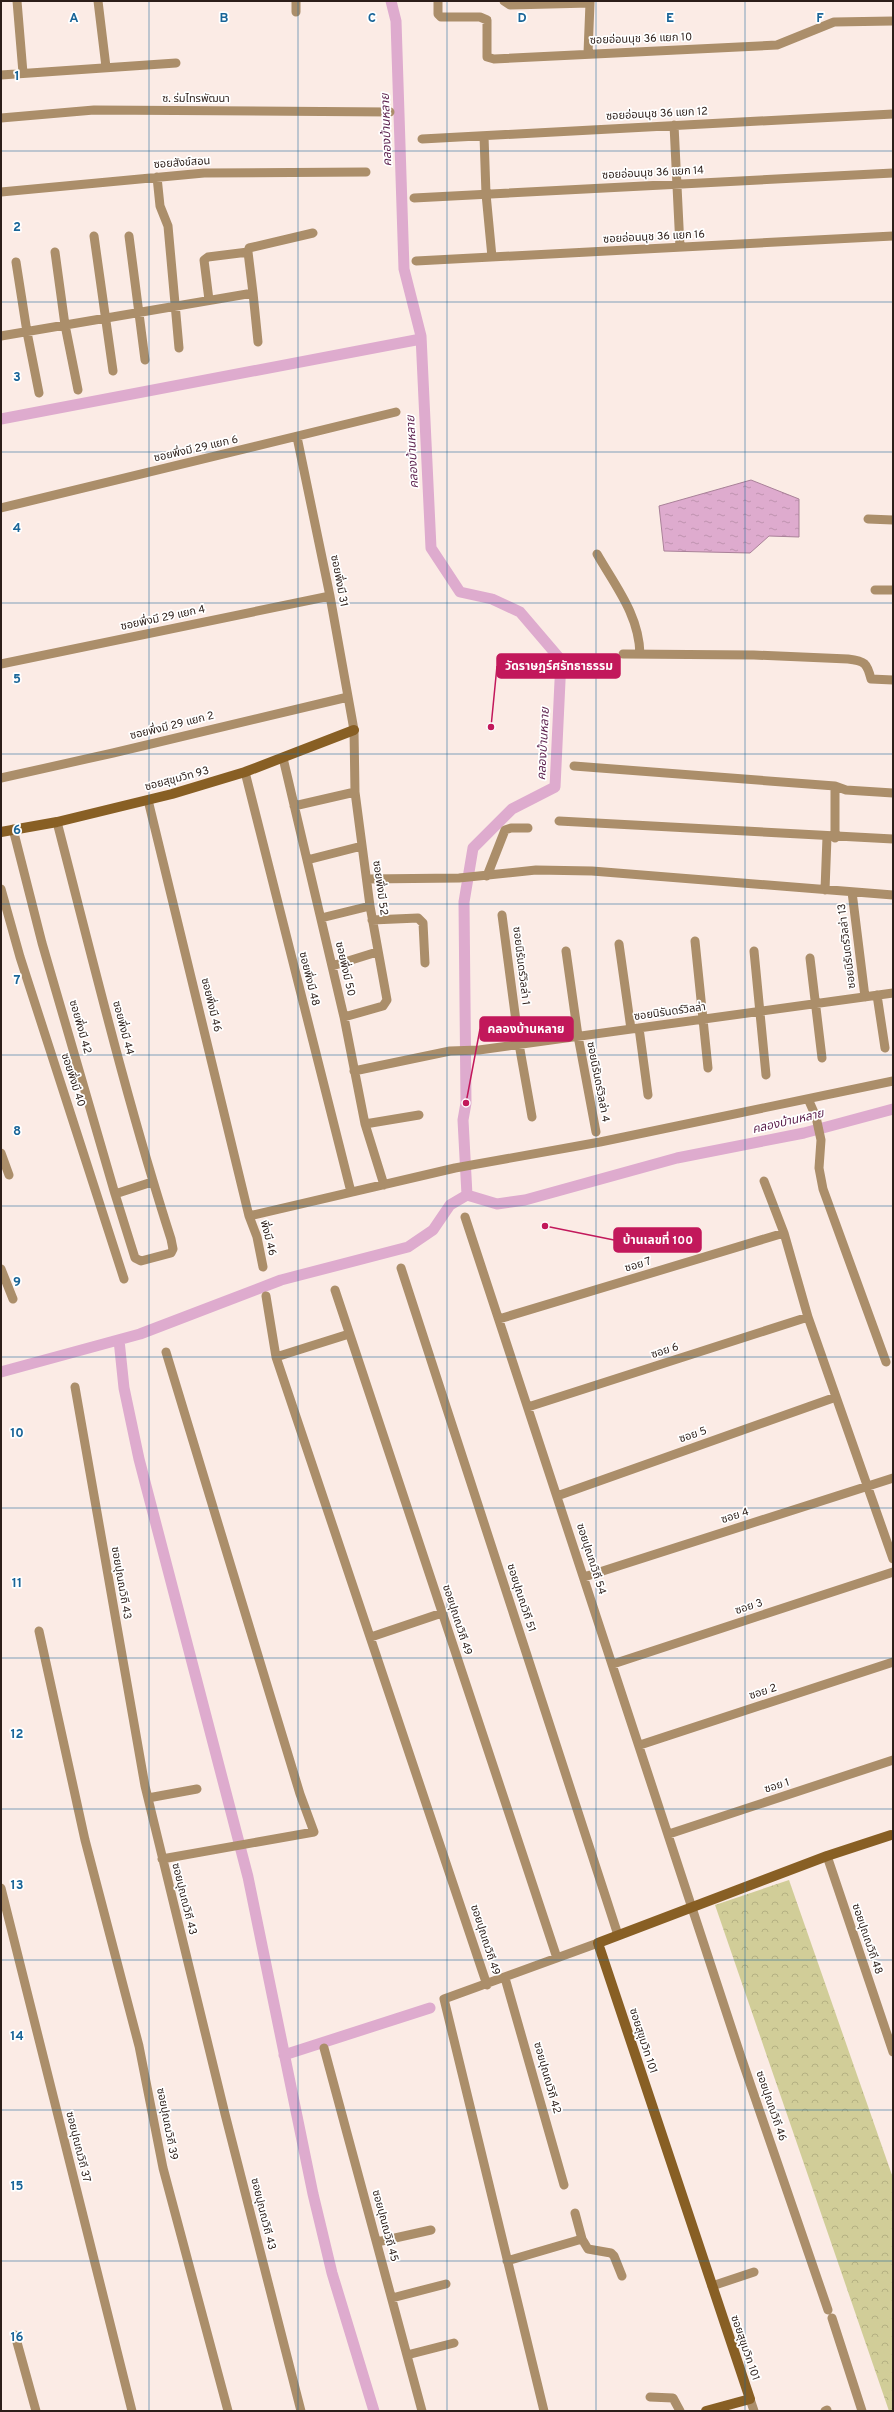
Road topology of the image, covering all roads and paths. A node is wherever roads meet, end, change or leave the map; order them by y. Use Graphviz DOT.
graph roads {
  1 [pos="17,1"];
  2 [pos="98,1"];
  3 [pos="296,1"];
  4 [pos="438,1"];
  5 [pos="504,1"];
  6 [pos="590,2"];
  7 [pos="296,12"];
  8 [pos="893,21"];
  9 [pos="588,53"];
  10 [pos="176,63"];
  11 [pos="106,67"];
  12 [pos="23,73"];
  13 [pos="1,75"];
  14 [pos="390,112"];
  15 [pos="893,114"];
  16 [pos="1,118"];
  17 [pos="674,125"];
  18 [pos="484,136"];
  19 [pos="422,139"];
  20 [pos="366,172"];
  21 [pos="893,173"];
  22 [pos="157,177"];
  23 [pos="677,183"];
  24 [pos="1,192"];
  25 [pos="486,194"];
  26 [pos="414,198"];
  27 [pos="313,234"];
  28 [pos="94,236"];
  29 [pos="129,236"];
  30 [pos="893,236"];
  31 [pos="680,247"];
  32 [pos="55,252"];
  33 [pos="248,252"];
  34 [pos="492,257"];
  35 [pos="416,260"];
  36 [pos="16,262"];
  37 [pos="253,293"];
  38 [pos="209,300"];
  39 [pos="175,307"];
  40 [pos="139,312"];
  41 [pos="104,318"];
  42 [pos="65,325"];
  43 [pos="26,332"];
  44 [pos="1,336"];
  45 [pos="258,342"];
  46 [pos="179,348"];
  47 [pos="145,360"];
  48 [pos="113,371"];
  49 [pos="78,390"];
  50 [pos="39,393"];
  51 [pos="396,412"];
  52 [pos="297,437"];
  53 [pos="1,508"];
  54 [pos="868,519"];
  55 [pos="893,520"];
  56 [pos="597,554"];
  57 [pos="875,590"];
  58 [pos="893,590"];
  59 [pos="330,596"];
  60 [pos="623,654"];
  61 [pos="640,654"];
  62 [pos="1,664"];
  63 [pos="893,680"];
  64 [pos="348,697"];
  65 [pos="354,730"];
  66 [pos="283,758"];
  67 [pos="574,766"];
  68 [pos="245,772"];
  69 [pos="1,778"];
  70 [pos="835,786"];
  71 [pos="355,792"];
  72 [pos="893,793"];
  73 [pos="148,800"];
  74 [pos="294,806"];
  75 [pos="559,821"];
  76 [pos="57,822"];
  77 [pos="528,828"];
  78 [pos="13,829"];
  79 [pos="1,832"];
  80 [pos="831,837"];
  81 [pos="893,839"];
  82 [pos="362,846"];
  83 [pos="307,860"];
  84 [pos="487,876"];
  85 [pos="367,879"];
  86 [pos="1,889"];
  87 [pos="825,890"];
  88 [pos="852,892"];
  89 [pos="893,895"];
  90 [pos="370,906"];
  91 [pos="502,915"];
  92 [pos="321,918"];
  93 [pos="372,920"];
  94 [pos="695,941"];
  95 [pos="619,944"];
  96 [pos="566,950"];
  97 [pos="754,950"];
  98 [pos="377,952"];
  99 [pos="810,958"];
  100 [pos="426,962"];
  101 [pos="332,966"];
  102 [pos="893,993"];
  103 [pos="878,995"];
  104 [pos="865,997"];
  105 [pos="815,1004"];
  106 [pos="759,1012"];
  107 [pos="344,1017"];
  108 [pos="702,1019"];
  109 [pos="635,1028"];
  110 [pos="578,1036"];
  111 [pos="519,1044"];
  112 [pos="885,1048"];
  113 [pos="822,1058"];
  114 [pos="708,1068"];
  115 [pos="354,1071"];
  116 [pos="766,1075"];
  117 [pos="893,1081"];
  118 [pos="648,1095"];
  119 [pos="809,1100"];
  120 [pos="419,1115"];
  121 [pos="532,1117"];
  122 [pos="365,1124"];
  123 [pos="596,1132"];
  124 [pos="1,1153"];
  125 [pos="9,1175"];
  126 [pos="764,1181"];
  127 [pos="152,1182"];
  128 [pos="384,1184"];
  129 [pos="351,1192"];
  130 [pos="115,1194"];
  131 [pos="249,1216"];
  132 [pos="465,1217"];
  133 [pos="784,1233"];
  134 [pos="171,1239"];
  135 [pos="263,1267"];
  136 [pos="401,1268"];
  137 [pos="1,1269"];
  138 [pos="124,1278"];
  139 [pos="335,1290"];
  140 [pos="266,1296"];
  141 [pos="12,1299"];
  142 [pos="808,1317"];
  143 [pos="499,1319"];
  144 [pos="350,1334"];
  145 [pos="166,1352"];
  146 [pos="276,1357"];
  147 [pos="886,1362"];
  148 [pos="75,1387"];
  149 [pos="836,1397"];
  150 [pos="528,1407"];
  151 [pos="893,1478"];
  152 [pos="868,1486"];
  153 [pos="558,1496"];
  154 [pos="893,1559"];
  155 [pos="893,1572"];
  156 [pos="584,1577"];
  157 [pos="442,1613"];
  158 [pos="39,1631"];
  159 [pos="371,1637"];
  160 [pos="893,1662"];
  161 [pos="613,1664"];
  162 [pos="640,1745"];
  163 [pos="893,1760"];
  164 [pos="197,1789"];
  165 [pos="148,1798"];
  166 [pos="669,1834"];
  167 [pos="892,1836"];
  168 [pos="826,1856"];
  169 [pos="162,1859"];
  170 [pos="1,1888"];
  171 [pos="694,1908"];
  172 [pos="618,1935"];
  173 [pos="598,1943"];
  174 [pos="557,1958"];
  175 [pos="505,1978"];
  176 [pos="487,1985"];
  177 [pos="324,2048"];
  178 [pos="893,2052"];
  179 [pos="564,2185"];
  180 [pos="575,2213"];
  181 [pos="432,2230"];
  182 [pos="582,2239"];
  183 [pos="377,2242"];
  184 [pos="507,2261"];
  185 [pos="754,2272"];
  186 [pos="622,2276"];
  187 [pos="446,2284"];
  188 [pos="712,2286"];
  189 [pos="392,2298"];
  190 [pos="16,2335"];
  191 [pos="454,2343"];
  192 [pos="407,2355"];
  193 [pos="650,2397"];
  194 [pos="750,2399"];
  195 [pos="36,2411"];
  196 [pos="132,2411"];
  197 [pos="228,2411"];
  198 [pos="301,2411"];
  199 [pos="422,2411"];
  200 [pos="544,2411"];
  201 [pos="680,2411"];
  202 [pos="706,2411"];
  203 [pos="754,2411"];
  204 [pos="862,2411"];
  1 -- 12 [label="street"];
  2 -- 11 [label="street"];
  3 -- 7 [label="street"];
  4 -- 9 [label="street, ซอยอ่อนนุช 36 แยก 10"];
  5 -- 6 [label="street"];
  6 -- 9 [label="street"];
  8 -- 9 [label="street, ซอยอ่อนนุช 36 แยก 10"];
  10 -- 11 [label="street"];
  11 -- 12 [label="street"];
  12 -- 13 [label="street"];
  14 -- 16 [label="street, ซ. ร่มไทรพัฒนา"];
  15 -- 17 [label="street, ซอยอ่อนนุช 36 แยก 12"];
  17 -- 18 [label="street, ซอยอ่อนนุช 36 แยก 12"];
  17 -- 23 [label="street"];
  18 -- 19 [label="street, ซอยอ่อนนุช 36 แยก 12"];
  18 -- 25 [label="street"];
  20 -- 22 [label="street, ซอยสังข์สอน"];
  21 -- 23 [label="street, ซอยอ่อนนุช 36 แยก 14"];
  22 -- 24 [label="street, ซอยสังข์สอน"];
  22 -- 39 [label="street"];
  23 -- 25 [label="street, ซอยอ่อนนุช 36 แยก 14"];
  23 -- 31 [label="street"];
  25 -- 26 [label="street, ซอยอ่อนนุช 36 แยก 14"];
  25 -- 34 [label="street"];
  27 -- 33 [label="street"];
  28 -- 41 [label="street"];
  29 -- 40 [label="street"];
  30 -- 31 [label="street, ซอยอ่อนนุช 36 แยก 16"];
  31 -- 34 [label="street, ซอยอ่อนนุช 36 แยก 16"];
  32 -- 42 [label="street"];
  33 -- 37 [label="street"];
  33 -- 38 [label="street"];
  34 -- 35 [label="street, ซอยอ่อนนุช 36 แยก 16"];
  36 -- 43 [label="street"];
  37 -- 38 [label="street"];
  37 -- 45 [label="street"];
  38 -- 39 [label="street"];
  39 -- 40 [label="street"];
  39 -- 46 [label="street"];
  40 -- 41 [label="street"];
  40 -- 47 [label="street"];
  41 -- 42 [label="street"];
  41 -- 48 [label="street"];
  42 -- 43 [label="street"];
  42 -- 49 [label="street"];
  43 -- 44 [label="street"];
  43 -- 50 [label="street"];
  51 -- 52 [label="street, ซอยพึ่งมี 29 แยก 6"];
  52 -- 53 [label="street, ซอยพึ่งมี 29 แยก 6"];
  52 -- 59 [label="street, ซอยพึ่งมี 31"];
  54 -- 55 [label="street"];
  56 -- 61 [label="street"];
  57 -- 58 [label="street"];
  59 -- 62 [label="street, ซอยพึ่งมี 29 แยก 4"];
  59 -- 64 [label="street, ซอยพึ่งมี 31"];
  60 -- 61 [label="street"];
  61 -- 63 [label="street"];
  64 -- 65 [label="street, ซอยพึ่งมี 31"];
  64 -- 69 [label="street, ซอยพึ่งมี 29 แยก 2"];
  65 -- 66 [label="street, ซอยสุขุมวิท 93"];
  65 -- 71 [label="street, ซอยพึ่งมี 52"];
  66 -- 68 [label="street, ซอยสุขุมวิท 93"];
  66 -- 74 [label="street, ซอยพึ่งมี 50"];
  67 -- 70 [label="street"];
  68 -- 73 [label="street, ซอยสุขุมวิท 93"];
  68 -- 129 [label="street, ซอยพึ่งมี 48"];
  70 -- 72 [label="street"];
  70 -- 80 [label="street"];
  71 -- 74 [label="street"];
  71 -- 82 [label="street, ซอยพึ่งมี 52"];
  73 -- 76 [label="street, ซอยสุขุมวิท 93"];
  73 -- 131 [label="street, ซอยพึ่งมี 46"];
  74 -- 83 [label="street, ซอยพึ่งมี 50"];
  75 -- 80 [label="street"];
  76 -- 78 [label="street, ซอยสุขุมวิท 93"];
  76 -- 127 [label="street, ซอยพึ่งมี 44"];
  77 -- 84 [label="street"];
  78 -- 79 [label="street, ซอยสุขุมวิท 93"];
  78 -- 130 [label="street, ซอยพึ่งมี 42"];
  80 -- 81 [label="street"];
  80 -- 87 [label="street"];
  82 -- 83 [label="street"];
  82 -- 85 [label="street, ซอยพึ่งมี 52"];
  83 -- 92 [label="street, ซอยพึ่งมี 50"];
  84 -- 85 [label="street"];
  84 -- 87 [label="street"];
  85 -- 90 [label="street, ซอยพึ่งมี 52"];
  86 -- 138 [label="street, ซอยพึ่งมี 40"];
  87 -- 88 [label="street"];
  88 -- 89 [label="street"];
  88 -- 104 [label="street, ซอยนิรันดร์วิลล่า 13"];
  90 -- 92 [label="street"];
  90 -- 93 [label="street, ซอยพึ่งมี 52"];
  91 -- 111 [label="street, ซอยนิรันดร์วิลล่า 1"];
  92 -- 101 [label="street, ซอยพึ่งมี 50"];
  93 -- 98 [label="street, ซอยพึ่งมี 52"];
  93 -- 100 [label="street"];
  94 -- 108 [label="street"];
  95 -- 109 [label="street"];
  96 -- 110 [label="street, ซอยนิรันดร์วิลล่า 4"];
  97 -- 106 [label="street"];
  98 -- 101 [label="street"];
  98 -- 107 [label="street, ซอยพึ่งมี 52"];
  99 -- 105 [label="street"];
  101 -- 107 [label="street, ซอยพึ่งมี 50"];
  102 -- 103 [label="street, ซอยนิรันดร์วิลล่า"];
  103 -- 104 [label="street, ซอยนิรันดร์วิลล่า"];
  103 -- 112 [label="street"];
  104 -- 105 [label="street, ซอยนิรันดร์วิลล่า"];
  105 -- 106 [label="street, ซอยนิรันดร์วิลล่า"];
  105 -- 113 [label="street"];
  106 -- 108 [label="street, ซอยนิรันดร์วิลล่า"];
  106 -- 116 [label="street"];
  107 -- 115 [label="street, ซอยพึ่งมี 50"];
  108 -- 109 [label="street, ซอยนิรันดร์วิลล่า"];
  108 -- 114 [label="street"];
  109 -- 110 [label="street, ซอยนิรันดร์วิลล่า"];
  109 -- 118 [label="street"];
  110 -- 111 [label="street, ซอยนิรันดร์วิลล่า"];
  110 -- 123 [label="street, ซอยนิรันดร์วิลล่า 4"];
  111 -- 115 [label="street, ซอยนิรันดร์วิลล่า"];
  111 -- 121 [label="street, ซอยนิรันดร์วิลล่า 1"];
  115 -- 122 [label="street, ซอยพึ่งมี 50"];
  117 -- 119 [label="street"];
  119 -- 128 [label="street"];
  119 -- 147 [label="street"];
  120 -- 122 [label="street"];
  122 -- 128 [label="street, ซอยพึ่งมี 50"];
  124 -- 125 [label="street"];
  126 -- 133 [label="street"];
  127 -- 130 [label="street"];
  127 -- 134 [label="street, ซอยพึ่งมี 44"];
  128 -- 129 [label="street"];
  129 -- 131 [label="street"];
  130 -- 134 [label="street, ซอยพึ่งมี 42"];
  131 -- 135 [label="street, พึ่งมี 46"];
  132 -- 143 [label="street, ซอยปุณณวิถี 54"];
  133 -- 142 [label="street"];
  133 -- 143 [label="street, ซอย 7"];
  136 -- 172 [label="street, ซอยปุณณวิถี 51"];
  137 -- 141 [label="street"];
  139 -- 144 [label="street, ซอยปุณณวิถี 49"];
  140 -- 146 [label="street, ซอยปุณณวิถี 49"];
  142 -- 149 [label="street"];
  142 -- 150 [label="street, ซอย 6"];
  143 -- 150 [label="street, ซอยปุณณวิถี 54"];
  144 -- 146 [label="street"];
  144 -- 157 [label="street, ซอยปุณณวิถี 49"];
  145 -- 169 [label="street"];
  146 -- 159 [label="street, ซอยปุณณวิถี 49"];
  148 -- 165 [label="street, ซอยปุณณวิถี 43"];
  149 -- 152 [label="street"];
  149 -- 153 [label="street, ซอย 5"];
  150 -- 153 [label="street, ซอยปุณณวิถี 54"];
  151 -- 152 [label="street, ซอย 4"];
  152 -- 154 [label="street"];
  152 -- 156 [label="street, ซอย 4"];
  153 -- 156 [label="street, ซอยปุณณวิถี 54"];
  155 -- 161 [label="street, ซอย 3"];
  156 -- 161 [label="street, ซอยปุณณวิถี 54"];
  157 -- 159 [label="street"];
  157 -- 174 [label="street, ซอยปุณณวิถี 49"];
  158 -- 197 [label="street, ซอยปุณณวิถี 39"];
  159 -- 176 [label="street, ซอยปุณณวิถี 49"];
  160 -- 162 [label="street, ซอย 2"];
  161 -- 162 [label="street, ซอยปุณณวิถี 54"];
  162 -- 166 [label="street, ซอยปุณณวิถี 54"];
  163 -- 166 [label="street, ซอย 1"];
  164 -- 165 [label="street"];
  165 -- 169 [label="street, ซอยปุณณวิถี 43"];
  166 -- 171 [label="street, ซอยปุณณวิถี 54"];
  167 -- 168 [label="street"];
  168 -- 171 [label="street"];
  168 -- 178 [label="street, ซอยปุณณวิถี 48"];
  169 -- 198 [label="street, ซอยปุณณวิถี 43"];
  170 -- 196 [label="street, ซอยปุณณวิถี 37"];
  171 -- 172 [label="street"];
  171 -- 204 [label="street, ซอยปุณณวิถี 46"];
  172 -- 173 [label="street"];
  173 -- 174 [label="street"];
  173 -- 188 [label="street, ซอยสุขุมวิท 101"];
  174 -- 175 [label="street"];
  175 -- 176 [label="street"];
  175 -- 179 [label="street, ซอยปุณณวิถี 42"];
  176 -- 184 [label="street"];
  177 -- 183 [label="street, ซอยปุณณวิถี 45"];
  180 -- 182 [label="street"];
  181 -- 183 [label="street"];
  182 -- 184 [label="street"];
  182 -- 186 [label="street"];
  183 -- 189 [label="street, ซอยปุณณวิถี 45"];
  184 -- 200 [label="street"];
  185 -- 188 [label="street"];
  187 -- 189 [label="street"];
  188 -- 194 [label="street, ซอยสุขุมวิท 101"];
  189 -- 192 [label="street, ซอยปุณณวิถี 45"];
  190 -- 195 [label="street"];
  191 -- 192 [label="street"];
  192 -- 199 [label="street, ซอยปุณณวิถี 45"];
  193 -- 201 [label="street"];
  194 -- 202 [label="street"];
  194 -- 203 [label="street"];
}
